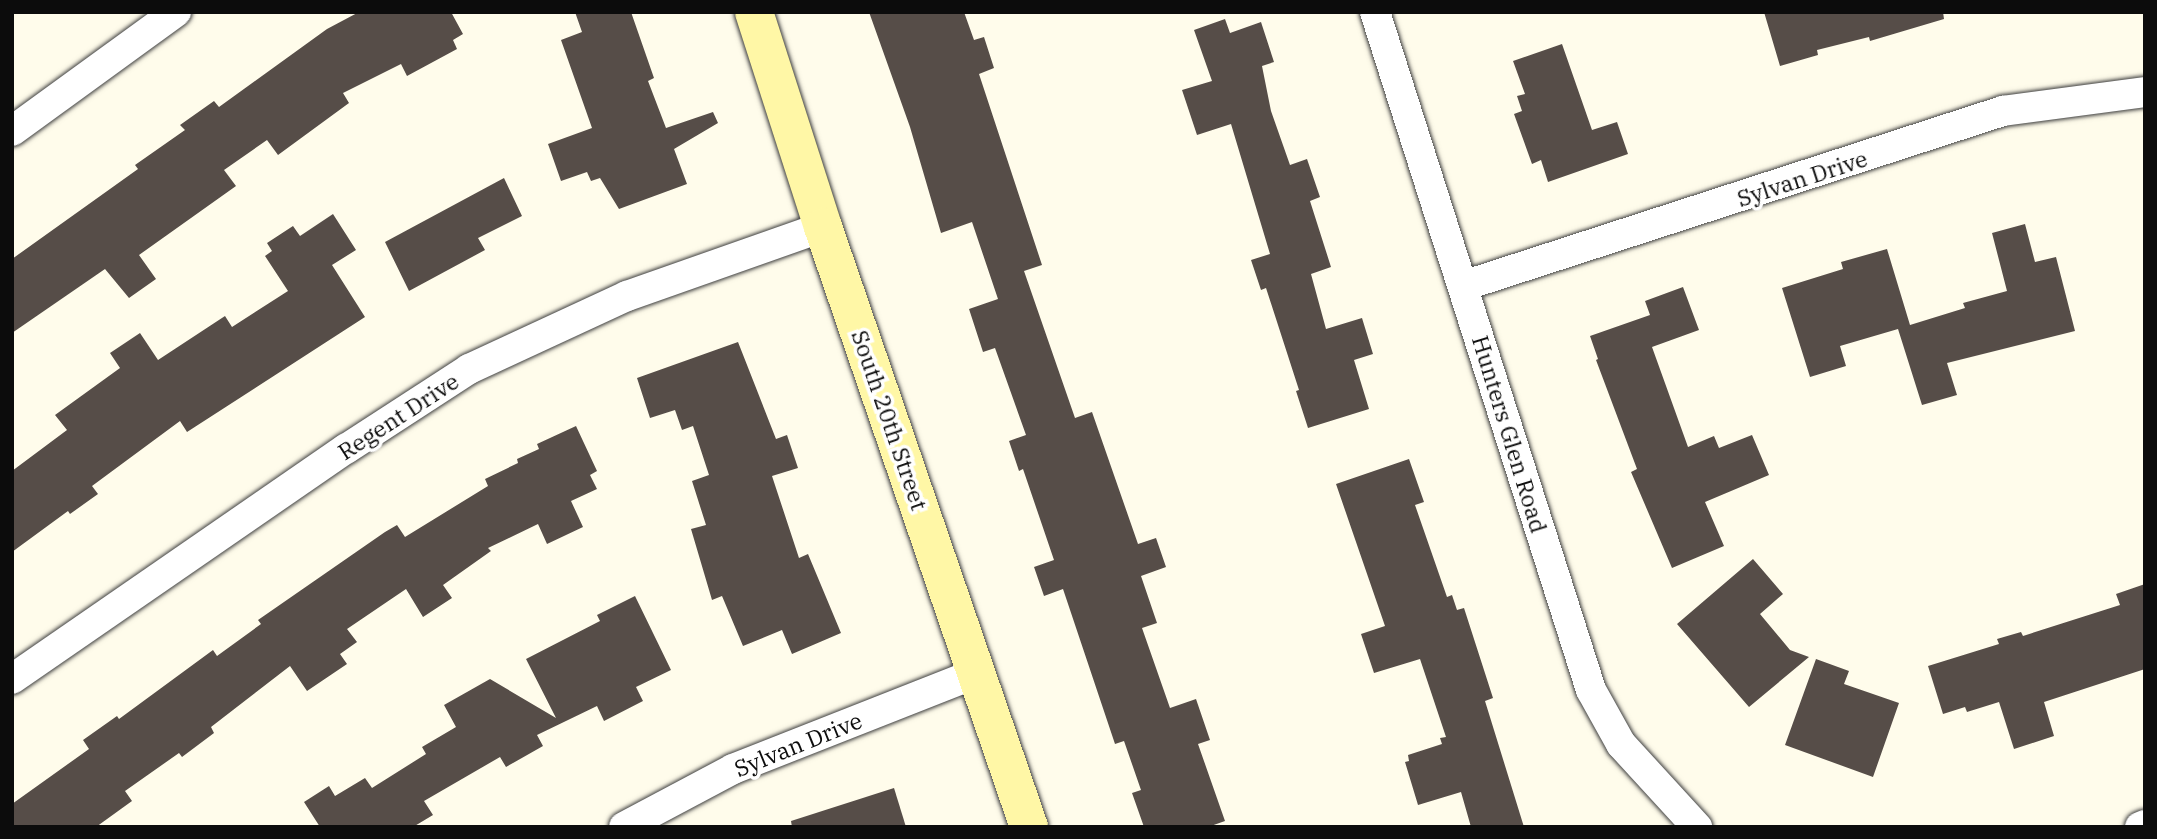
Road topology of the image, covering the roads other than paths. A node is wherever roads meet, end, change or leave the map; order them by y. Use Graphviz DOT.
graph roads {
  1 [pos="176,12"];
  2 [pos="754,12"];
  3 [pos="1375,12"];
  4 [pos="2145,92"];
  5 [pos="12,131"];
  6 [pos="823,227"];
  7 [pos="1463,286"];
  8 [pos="977,673"];
  9 [pos="12,679"];
  10 [pos="2145,825"];
  11 [pos="624,827"];
  12 [pos="1029,827"];
  13 [pos="1696,827"];
  14 [pos="2140,827"];
  1 -- 5 [label="street"];
  2 -- 6 [label="street, South 20th Street"];
  3 -- 7 [label="street, Hunters Glen Road"];
  4 -- 7 [label="street, Sylvan Drive"];
  6 -- 8 [label="street, South 20th Street"];
  6 -- 9 [label="street, Regent Drive"];
  7 -- 13 [label="street, Hunters Glen Road"];
  8 -- 11 [label="street, Sylvan Drive"];
  8 -- 12 [label="street, South 20th Street"];
  10 -- 14 [label="street"];
}
